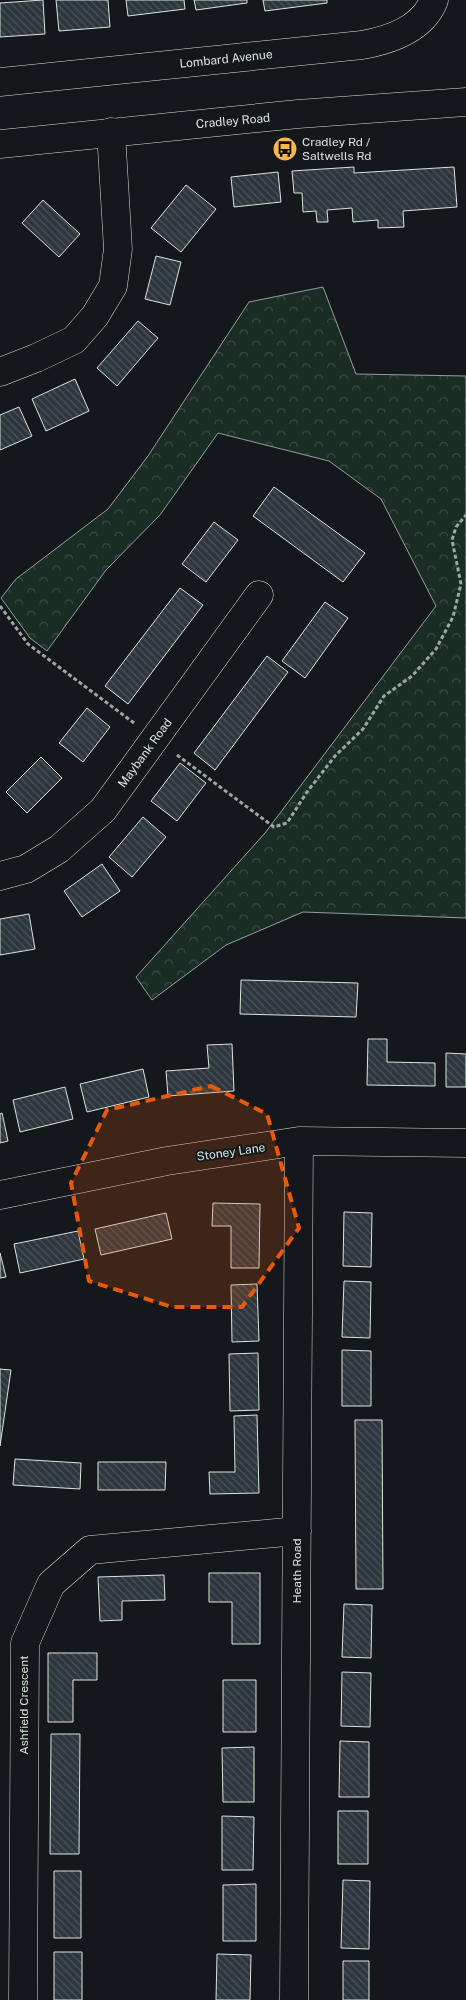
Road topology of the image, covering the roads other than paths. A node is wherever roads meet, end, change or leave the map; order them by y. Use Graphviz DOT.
graph roads {
  1 [pos="434,0"];
  2 [pos="0,82"];
  3 [pos="466,102"];
  4 [pos="111,132"];
  5 [pos="0,144"];
  6 [pos="0,372"];
  7 [pos="259,595"];
  8 [pos="0,876"];
  9 [pos="299,1142"];
  10 [pos="466,1144"];
  11 [pos="0,1195"];
  12 [pos="297,1531"];
  13 [pos="23,2000"];
  14 [pos="294,2000"];
  1 -- 2 [label="street, Lombard Avenue"];
  3 -- 4 [label="street, Cradley Road"];
  4 -- 5 [label="street, Cradley Road"];
  4 -- 6 [label="street"];
  7 -- 8 [label="street, Maybank Road"];
  9 -- 10 [label="street, Stoney Lane"];
  9 -- 11 [label="street, Stoney Lane"];
  9 -- 12 [label="street, Heath Road"];
  12 -- 13 [label="street, Ashfield Crescent"];
  12 -- 14 [label="street, Heath Road"];
}
